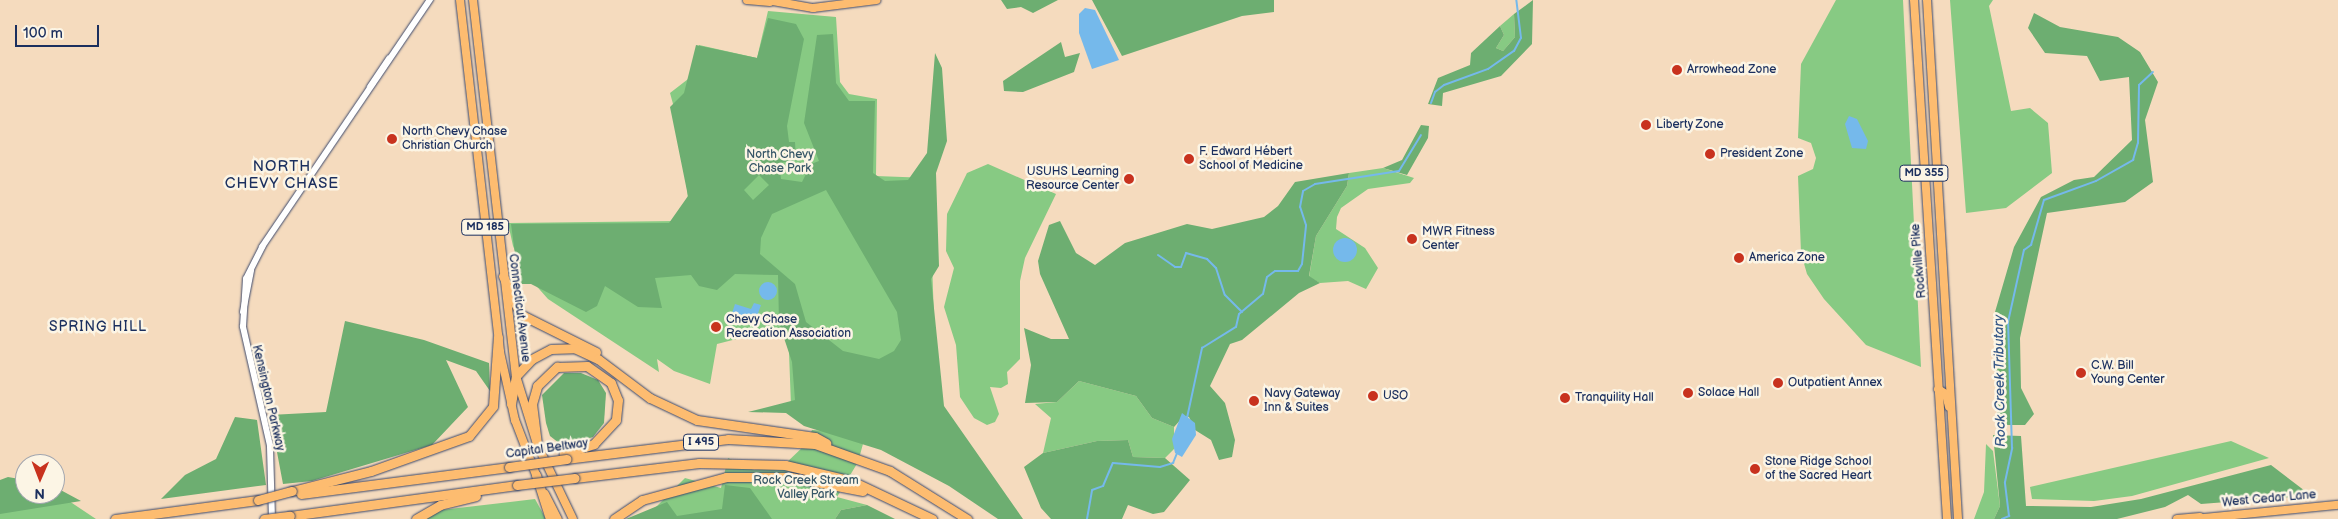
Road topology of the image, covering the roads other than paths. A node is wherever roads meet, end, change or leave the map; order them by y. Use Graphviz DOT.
graph roads {
  1 [pos="430,0"];
  2 [pos="460,0"];
  3 [pos="473,0"];
  4 [pos="747,0"];
  5 [pos="877,0"];
  6 [pos="1914,0"];
  7 [pos="1927,0"];
  8 [pos="768,1"];
  9 [pos="503,276"];
  10 [pos="498,336"];
  11 [pos="516,376"];
  12 [pos="633,386"];
  13 [pos="1938,389"];
  14 [pos="511,404"];
  15 [pos="1954,431"];
  16 [pos="536,444"];
  17 [pos="835,448"];
  18 [pos="565,457"];
  19 [pos="536,475"];
  20 [pos="517,486"];
  21 [pos="292,493"];
  22 [pos="903,502"];
  23 [pos="2338,505"];
  24 [pos="2198,518"];
  25 [pos="115,519"];
  26 [pos="264,519"];
  27 [pos="272,519"];
  28 [pos="416,519"];
  29 [pos="550,519"];
  30 [pos="558,519"];
  31 [pos="573,519"];
  32 [pos="614,519"];
  33 [pos="932,519"];
  34 [pos="966,519"];
  35 [pos="1946,519"];
  36 [pos="1958,519"];
  37 [pos="2177,519"];
  1 -- 27 [label="street, Kensington Parkway"];
  2 -- 10 [label="main road, Connecticut Avenue / MD 185"];
  3 -- 9 [label="main road, Connecticut Avenue / MD 185"];
  4 -- 8 [label="main road"];
  5 -- 8 [label="main road"];
  6 -- 13 [label="main road, Rockville Pike / MD 355"];
  7 -- 15 [label="main road, Rockville Pike / MD 355"];
  9 -- 11 [label="main road, Connecticut Avenue / MD 185"];
  9 -- 12 [label="highway"];
  10 -- 14 [label="main road, Connecticut Avenue / MD 185"];
  10 -- 21 [label="highway"];
  11 -- 12 [label="highway"];
  11 -- 14 [label="highway"];
  11 -- 16 [label="main road, Connecticut Avenue / MD 185"];
  12 -- 17 [label="highway"];
  13 -- 15 [label="main road"];
  13 -- 35 [label="main road, Rockville Pike / MD 355"];
  14 -- 19 [label="main road, Connecticut Avenue / MD 185"];
  15 -- 36 [label="main road, Rockville Pike / MD 355"];
  16 -- 18 [label="highway"];
  16 -- 31 [label="main road, Connecticut Avenue / MD 185"];
  17 -- 18 [label="highway, Capital Beltway / I 495"];
  17 -- 34 [label="highway, Capital Beltway / I 495"];
  18 -- 21 [label="highway, Capital Beltway / I 495, bridge"];
  19 -- 29 [label="highway"];
  19 -- 30 [label="main road, Connecticut Avenue / MD 185"];
  20 -- 22 [label="highway, I 495, bridge"];
  20 -- 26 [label="highway, I 495, bridge"];
  20 -- 28 [label="highway"];
  21 -- 25 [label="highway, Capital Beltway / I 495, bridge"];
  22 -- 32 [label="highway"];
  22 -- 33 [label="highway, I 495"];
  23 -- 24 [label="main road, West Cedar Lane"];
  24 -- 37 [label="main road, West Cedar Lane"];
}
